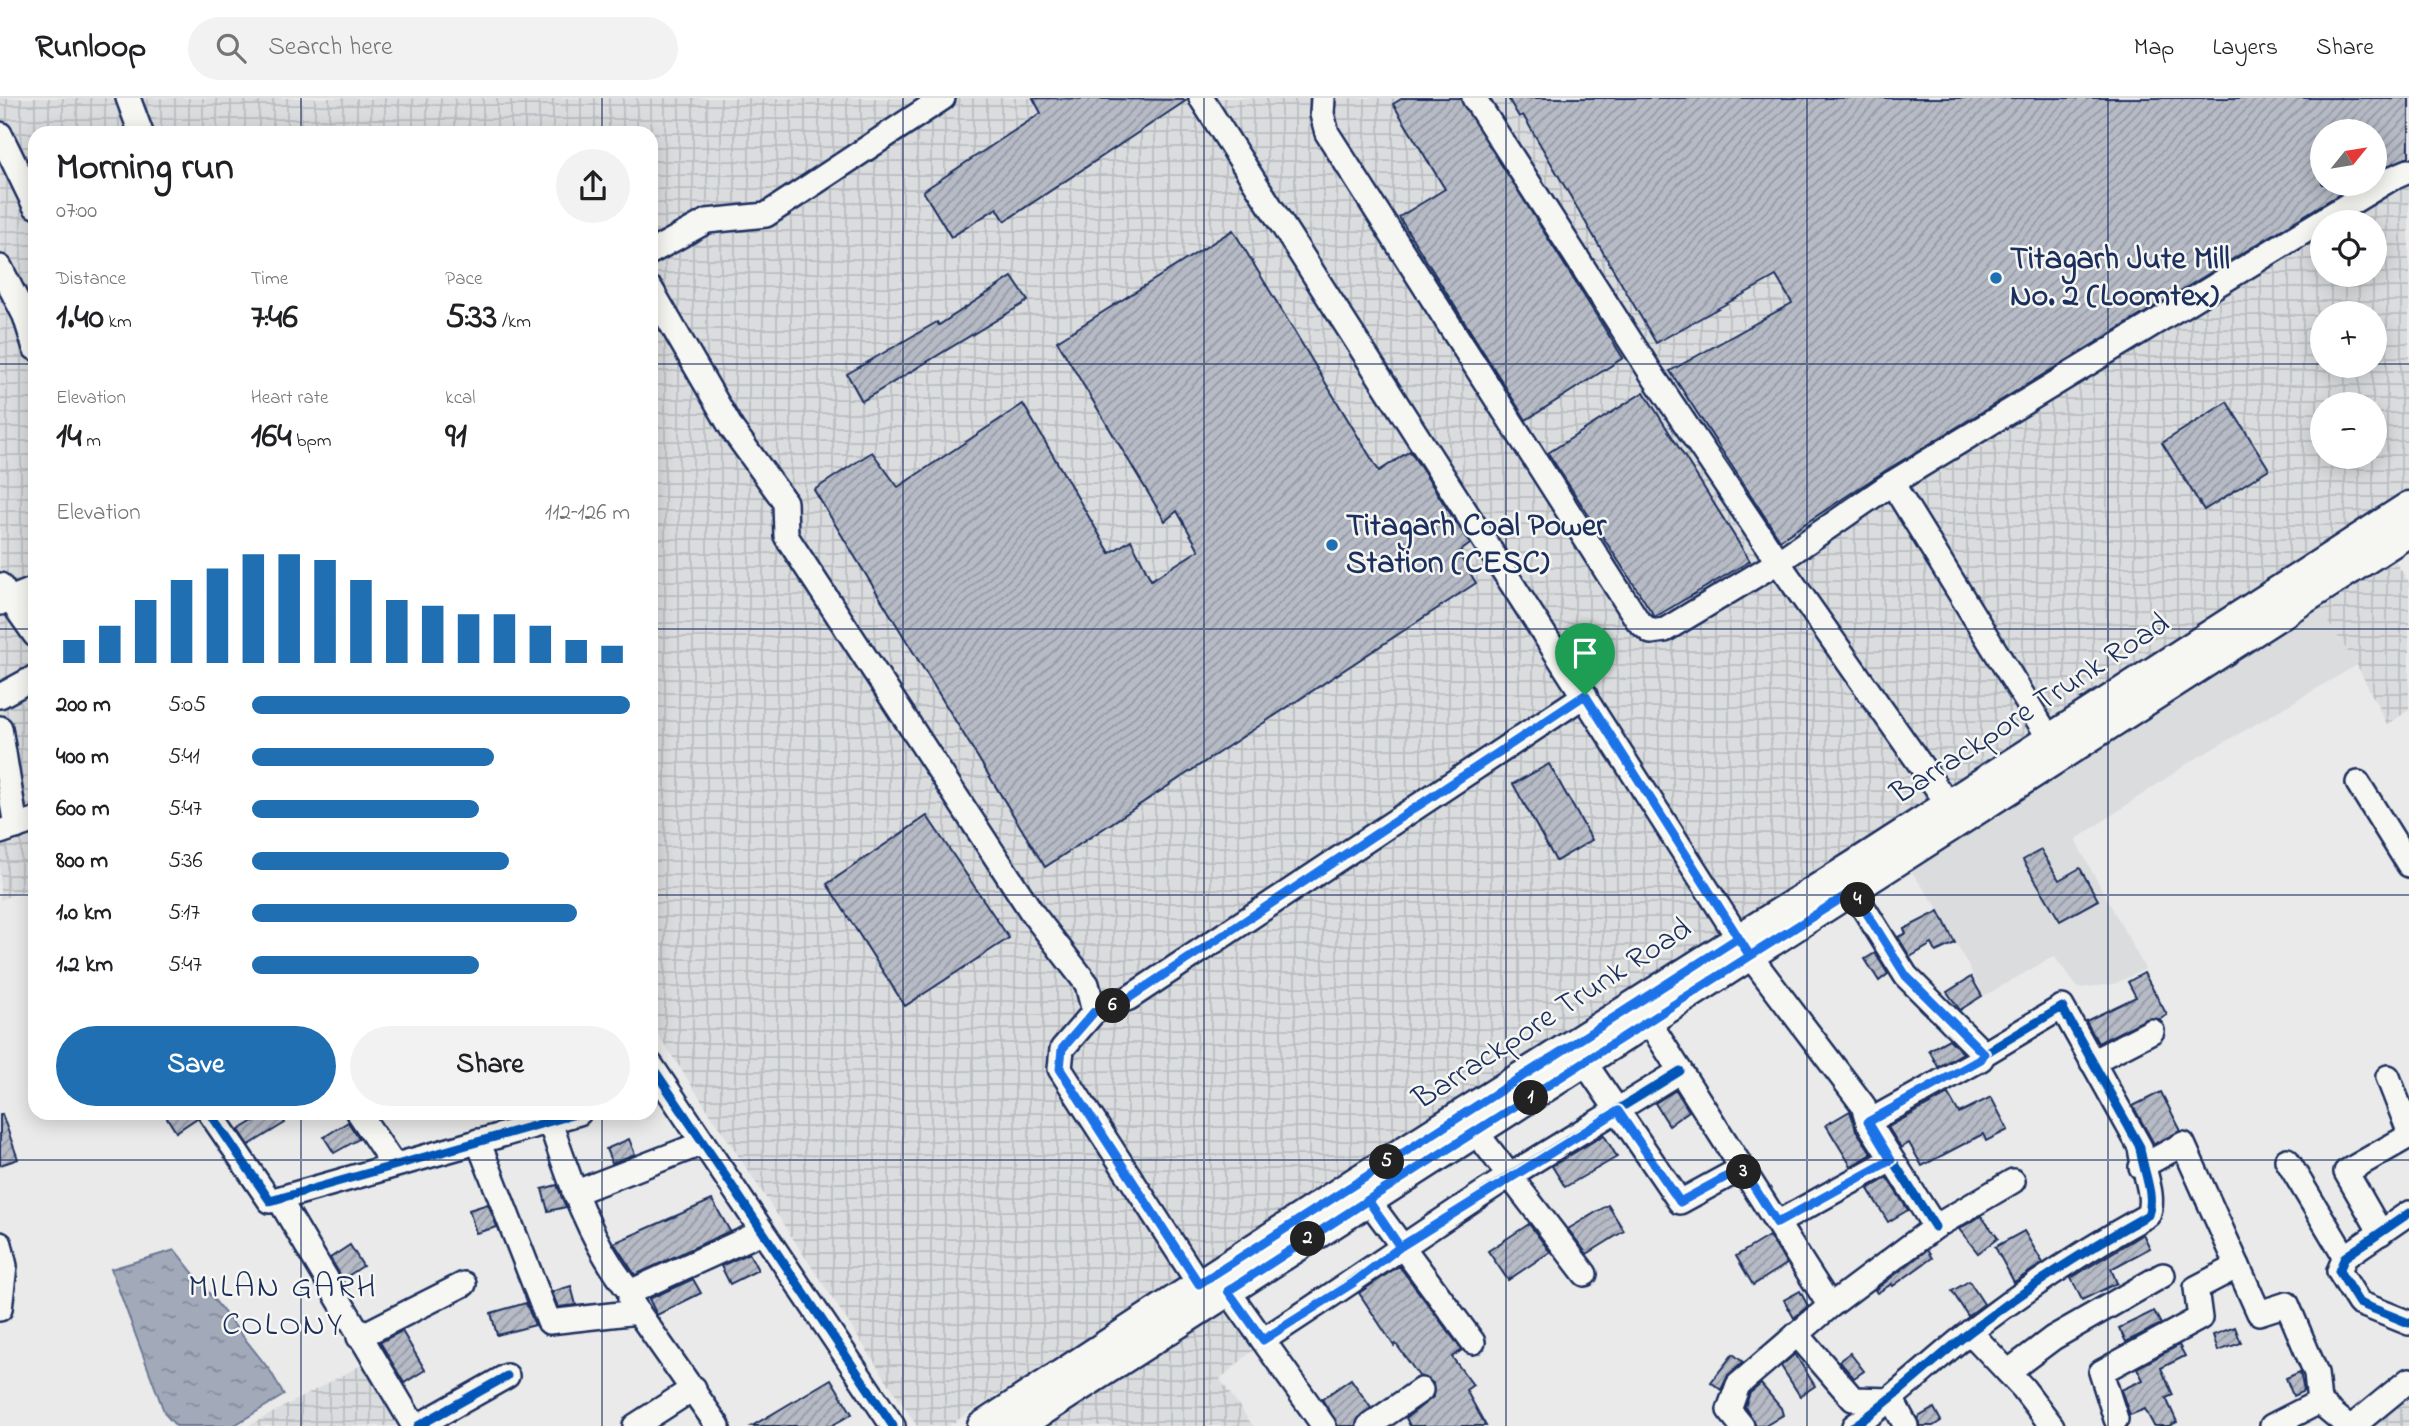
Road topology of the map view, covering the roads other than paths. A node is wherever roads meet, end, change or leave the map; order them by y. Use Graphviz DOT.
graph roads {
  1 [pos="128,98"];
  2 [pos="943,98"];
  3 [pos="1201,98"];
  4 [pos="1323,98"];
  5 [pos="1474,98"];
  6 [pos="138,126"];
  7 [pos="0,134"];
  8 [pos="2409,171"];
  9 [pos="28,192"];
  10 [pos="658,248"];
  11 [pos="0,267"];
  12 [pos="658,301"];
  13 [pos="28,318"];
  14 [pos="1892,483"];
  15 [pos="2409,506"];
  16 [pos="2409,532"];
  17 [pos="1778,562"];
  18 [pos="28,590"];
  19 [pos="4,595"];
  20 [pos="28,626"];
  21 [pos="28,681"];
  22 [pos="1585,695"];
  23 [pos="0,696"];
  24 [pos="0,728"];
  25 [pos="2049,738"];
  26 [pos="2358,783"];
  27 [pos="1948,804"];
  28 [pos="17,826"];
  29 [pos="2409,865"];
  30 [pos="1853,891"];
  31 [pos="1744,947"];
  32 [pos="1094,1012"];
  33 [pos="1648,1022"];
  34 [pos="2152,1031"];
  35 [pos="1984,1054"];
  36 [pos="2092,1062"];
  37 [pos="1585,1063"];
  38 [pos="1680,1071"];
  39 [pos="2388,1077"];
  40 [pos="658,1081"];
  41 [pos="1618,1111"];
  42 [pos="215,1120"];
  43 [pos="364,1120"];
  44 [pos="535,1120"];
  45 [pos="1868,1122"];
  46 [pos="1476,1132"];
  47 [pos="2409,1133"];
  48 [pos="478,1141"];
  49 [pos="703,1143"];
  50 [pos="2409,1145"];
  51 [pos="2409,1152"];
  52 [pos="1891,1160"];
  53 [pos="2287,1160"];
  54 [pos="393,1164"];
  55 [pos="2141,1167"];
  56 [pos="1742,1168"];
  57 [pos="1510,1176"];
  58 [pos="2013,1181"];
  59 [pos="574,1193"];
  60 [pos="279,1199"];
  61 [pos="1368,1200"];
  62 [pos="2409,1213"];
  63 [pos="1777,1223"];
  64 [pos="1935,1227"];
  65 [pos="762,1232"];
  66 [pos="2381,1233"];
  67 [pos="1400,1247"];
  68 [pos="2345,1256"];
  69 [pos="2,1259"];
  70 [pos="2238,1266"];
  71 [pos="1584,1274"];
  72 [pos="2163,1275"];
  73 [pos="464,1284"];
  74 [pos="1199,1284"];
  75 [pos="1228,1291"];
  76 [pos="634,1302"];
  77 [pos="1830,1306"];
  78 [pos="0,1309"];
  79 [pos="2409,1323"];
  80 [pos="1970,1332"];
  81 [pos="1797,1334"];
  82 [pos="359,1337"];
  83 [pos="1263,1340"];
  84 [pos="1474,1342"];
  85 [pos="2008,1372"];
  86 [pos="507,1376"];
  87 [pos="2409,1380"];
  88 [pos="694,1388"];
  89 [pos="1421,1390"];
  90 [pos="1892,1400"];
  91 [pos="2319,1402"];
  92 [pos="2114,1424"];
  93 [pos="2345,1425"];
  94 [pos="416,1426"];
  95 [pos="635,1426"];
  96 [pos="719,1426"];
  97 [pos="893,1426"];
  98 [pos="982,1426"];
  99 [pos="1019,1426"];
  100 [pos="1324,1426"];
  101 [pos="1369,1426"];
  102 [pos="1742,1426"];
  103 [pos="1854,1426"];
  104 [pos="1906,1426"];
  105 [pos="2052,1426"];
  106 [pos="2272,1426"];
  1 -- 6 [label="street"];
  2 -- 10 [label="street"];
  3 -- 22 [label="street"];
  4 -- 17 [label="street"];
  5 -- 17 [label="street"];
  7 -- 9 [label="street"];
  8 -- 14 [label="street"];
  11 -- 13 [label="street"];
  12 -- 32 [label="street"];
  14 -- 17 [label="street"];
  14 -- 25 [label="street"];
  15 -- 25 [label="main road, Barrackpore Trunk Road"];
  16 -- 30 [label="main road, Barrackpore Trunk Road"];
  17 -- 27 [label="street"];
  18 -- 19 [label="street"];
  19 -- 20 [label="street"];
  21 -- 23 [label="street"];
  22 -- 31 [label="street"];
  22 -- 32 [label="street"];
  24 -- 28 [label="street"];
  25 -- 27 [label="main road, Barrackpore Trunk Road"];
  26 -- 29 [label="street"];
  27 -- 31 [label="main road, Barrackpore Trunk Road"];
  30 -- 31 [label="main road, Barrackpore Trunk Road"];
  30 -- 35 [label="street"];
  31 -- 33 [label="main road, Barrackpore Trunk Road"];
  31 -- 45 [label="street"];
  31 -- 74 [label="main road, Barrackpore Trunk Road"];
  32 -- 74 [label="street"];
  33 -- 37 [label="main road, Barrackpore Trunk Road"];
  33 -- 38 [label="street"];
  34 -- 36 [label="street"];
  35 -- 36 [label="street"];
  35 -- 45 [label="street"];
  36 -- 55 [label="street"];
  37 -- 41 [label="street"];
  37 -- 46 [label="main road, Barrackpore Trunk Road"];
  38 -- 41 [label="street"];
  38 -- 56 [label="street"];
  39 -- 47 [label="street"];
  40 -- 49 [label="street"];
  41 -- 56 [label="street"];
  41 -- 57 [label="street"];
  42 -- 60 [label="street"];
  43 -- 54 [label="street"];
  44 -- 48 [label="street"];
  44 -- 59 [label="street"];
  45 -- 52 [label="street"];
  46 -- 57 [label="street"];
  46 -- 61 [label="main road, Barrackpore Trunk Road"];
  47 -- 66 [label="street"];
  48 -- 54 [label="street"];
  48 -- 76 [label="street"];
  49 -- 59 [label="street"];
  49 -- 65 [label="street"];
  50 -- 51 [label="street"];
  52 -- 63 [label="street"];
  52 -- 64 [label="street"];
  53 -- 68 [label="street"];
  54 -- 60 [label="street"];
  55 -- 70 [label="street"];
  55 -- 80 [label="street"];
  56 -- 63 [label="street"];
  57 -- 67 [label="street"];
  57 -- 71 [label="street"];
  58 -- 64 [label="street"];
  59 -- 76 [label="street"];
  60 -- 82 [label="street"];
  61 -- 67 [label="street"];
  61 -- 75 [label="main road, Barrackpore Trunk Road"];
  62 -- 66 [label="street"];
  63 -- 77 [label="street"];
  64 -- 77 [label="street"];
  65 -- 76 [label="street"];
  65 -- 97 [label="street"];
  66 -- 68 [label="street"];
  67 -- 83 [label="street"];
  67 -- 84 [label="street"];
  68 -- 79 [label="street"];
  69 -- 78 [label="street"];
  70 -- 91 [label="street"];
  70 -- 92 [label="street"];
  72 -- 85 [label="street"];
  73 -- 82 [label="street"];
  74 -- 98 [label="main road, Barrackpore Trunk Road"];
  75 -- 83 [label="street"];
  75 -- 99 [label="main road, Barrackpore Trunk Road"];
  76 -- 88 [label="street"];
  77 -- 81 [label="street"];
  80 -- 85 [label="street"];
  80 -- 90 [label="street"];
  81 -- 90 [label="street"];
  81 -- 102 [label="street"];
  82 -- 94 [label="street"];
  83 -- 100 [label="street"];
  85 -- 105 [label="street"];
  86 -- 94 [label="street"];
  87 -- 93 [label="street"];
  88 -- 95 [label="street"];
  88 -- 96 [label="street"];
  89 -- 101 [label="street"];
  90 -- 103 [label="street"];
  90 -- 104 [label="street"];
  91 -- 93 [label="street"];
  91 -- 106 [label="street"];
}
